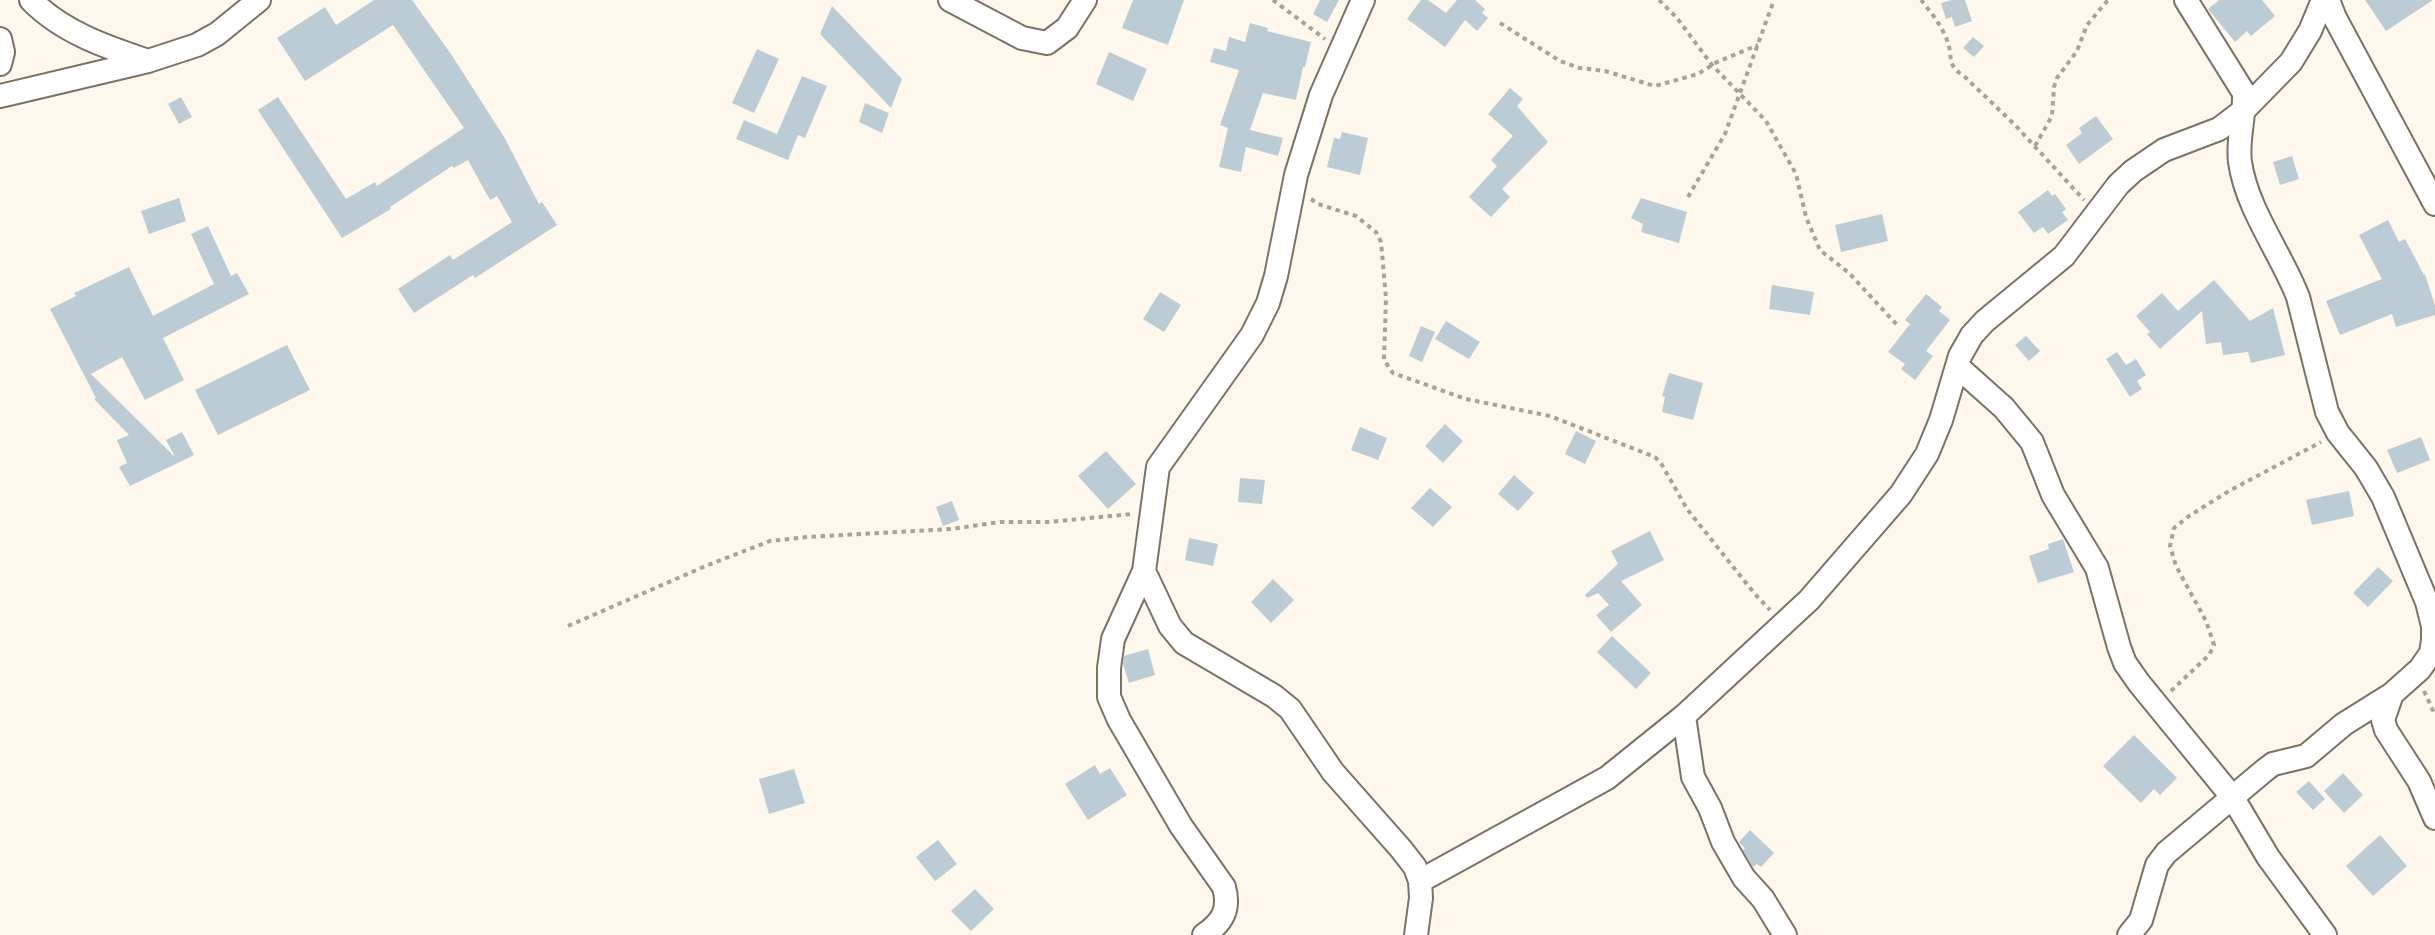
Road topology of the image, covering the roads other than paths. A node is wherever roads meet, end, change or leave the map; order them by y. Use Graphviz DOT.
graph roads {
  1 [pos="31,0"];
  2 [pos="259,0"];
  3 [pos="950,0"];
  4 [pos="1085,0"];
  5 [pos="1363,0"];
  6 [pos="2186,0"];
  7 [pos="2322,0"];
  8 [pos="2328,0"];
  9 [pos="0,39"];
  10 [pos="148,61"];
  11 [pos="0,64"];
  12 [pos="1,92"];
  13 [pos="2244,110"];
  14 [pos="2435,204"];
  15 [pos="1957,366"];
  16 [pos="1144,571"];
  17 [pos="2392,694"];
  18 [pos="1684,716"];
  19 [pos="2233,798"];
  20 [pos="2435,818"];
  21 [pos="1420,880"];
  22 [pos="1204,935"];
  23 [pos="1416,935"];
  24 [pos="1785,935"];
  25 [pos="2129,935"];
  26 [pos="2325,935"];
  1 -- 10 [label="street"];
  2 -- 10 [label="street"];
  3 -- 4 [label="street"];
  5 -- 16 [label="street"];
  6 -- 13 [label="street"];
  7 -- 13 [label="street"];
  8 -- 14 [label="street"];
  9 -- 11 [label="street"];
  10 -- 12 [label="street"];
  13 -- 15 [label="street"];
  13 -- 17 [label="street"];
  15 -- 18 [label="street"];
  15 -- 19 [label="street"];
  16 -- 21 [label="street"];
  16 -- 22 [label="street"];
  17 -- 19 [label="street"];
  17 -- 20 [label="street"];
  18 -- 21 [label="street"];
  18 -- 24 [label="street"];
  19 -- 25 [label="street"];
  19 -- 26 [label="street"];
  21 -- 23 [label="street"];
}
